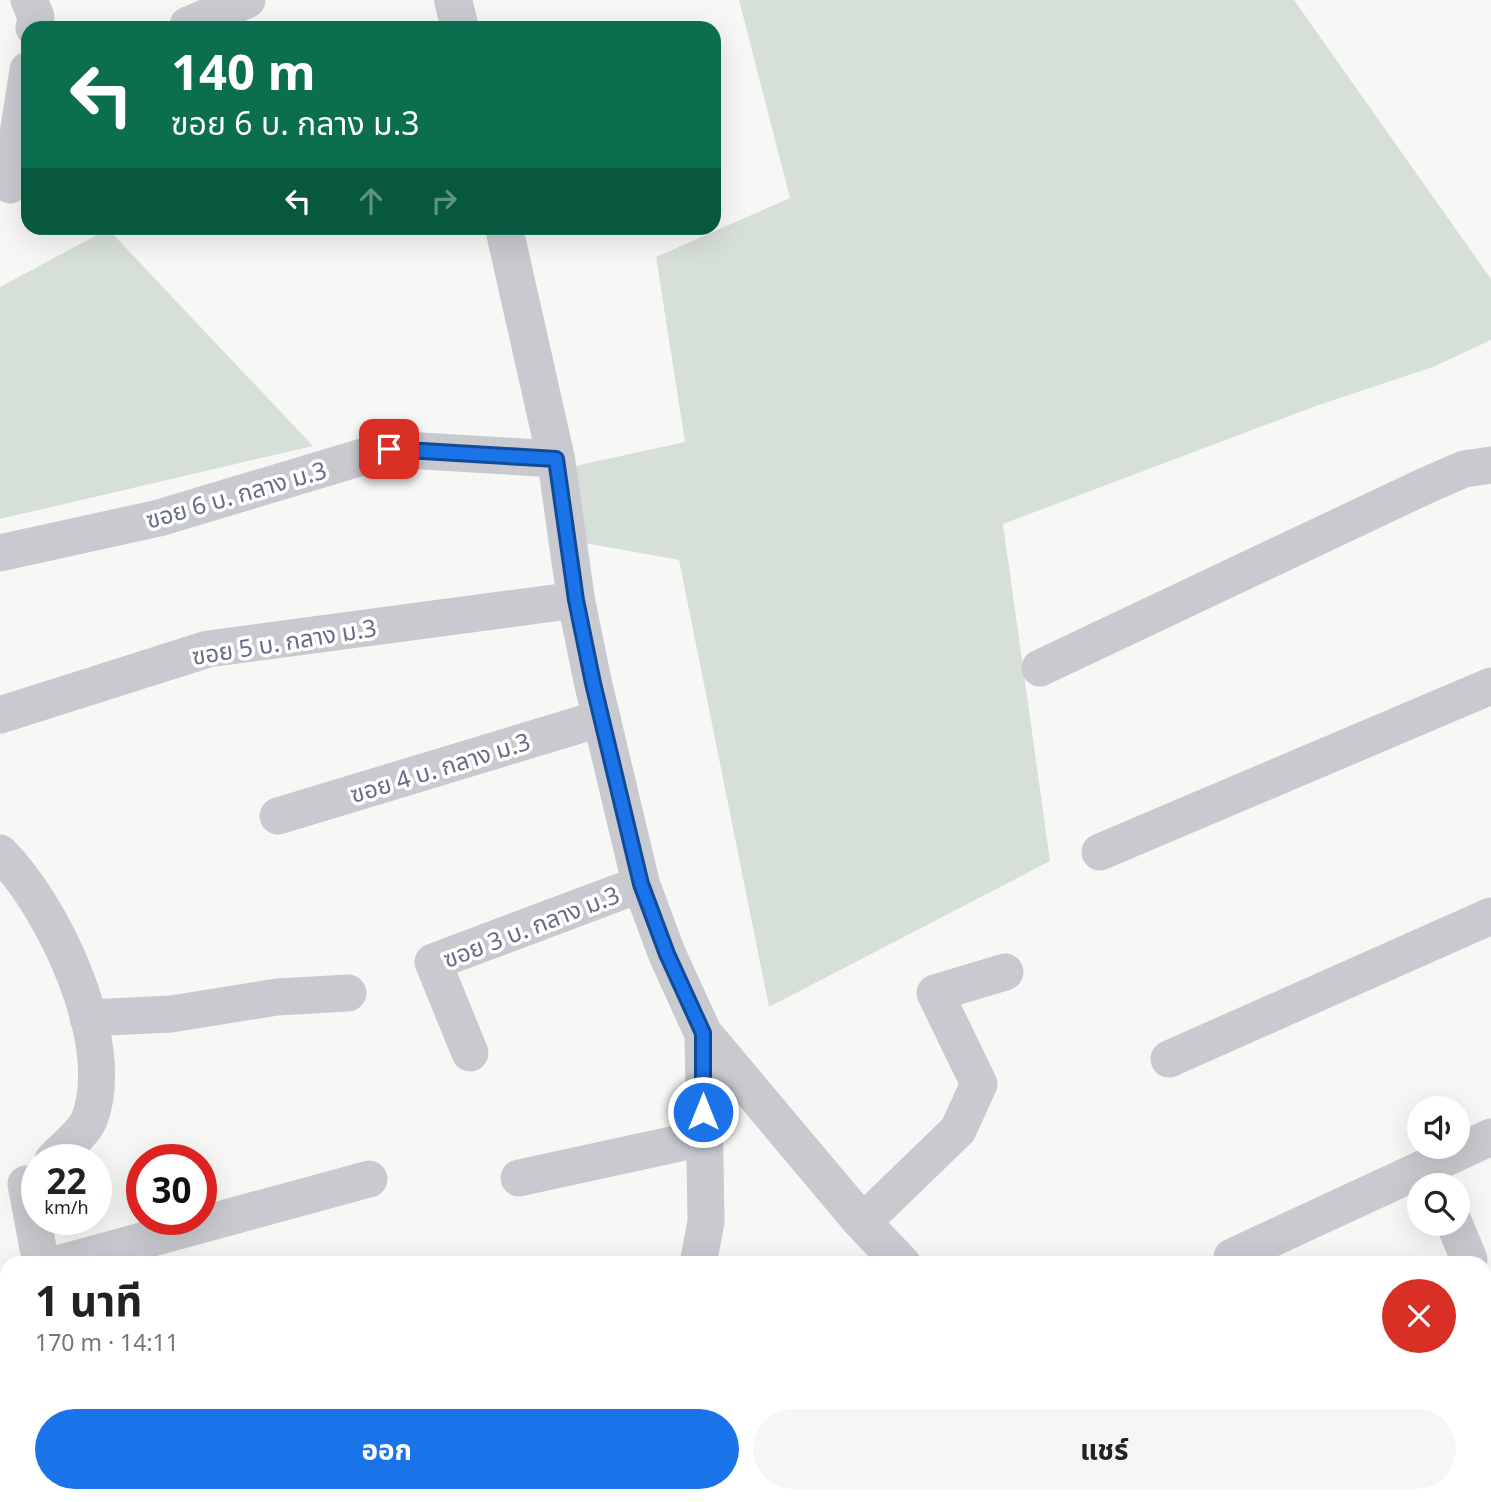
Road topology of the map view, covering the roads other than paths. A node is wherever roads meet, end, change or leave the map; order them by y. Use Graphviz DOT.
graph roads {
  1 [pos="29,0"];
  2 [pos="247,0"];
  3 [pos="453,0"];
  4 [pos="35,21"];
  5 [pos="197,21"];
  6 [pos="458,21"];
  7 [pos="18,85"];
  8 [pos="10,185"];
  9 [pos="506,235"];
  10 [pos="556,459"];
  11 [pos="1491,466"];
  12 [pos="0,554"];
  13 [pos="576,600"];
  14 [pos="1040,668"];
  15 [pos="1491,686"];
  16 [pos="0,715"];
  17 [pos="602,718"];
  18 [pos="278,816"];
  19 [pos="1100,852"];
  20 [pos="0,853"];
  21 [pos="641,884"];
  22 [pos="1491,916"];
  23 [pos="1005,972"];
  24 [pos="348,993"];
  25 [pos="88,1018"];
  26 [pos="703,1033"];
  27 [pos="470,1054"];
  28 [pos="1169,1059"];
  29 [pos="1491,1137"];
  30 [pos="703,1138"];
  31 [pos="68,1144"];
  32 [pos="1436,1173"];
  33 [pos="519,1178"];
  34 [pos="369,1179"];
  35 [pos="1407,1186"];
  36 [pos="861,1221"];
  37 [pos="34,1235"];
  38 [pos="1459,1236"];
  39 [pos="39,1256"];
  40 [pos="86,1256"];
  41 [pos="700,1256"];
  42 [pos="894,1256"];
  43 [pos="1234,1256"];
  44 [pos="1468,1256"];
  1 -- 4 [label="street"];
  2 -- 5 [label="street"];
  3 -- 6 [label="street"];
  7 -- 8 [label="street"];
  9 -- 10 [label="street"];
  10 -- 12 [label="street, ฃอย 6 บ. กลาง ม.3"];
  10 -- 13 [label="street"];
  11 -- 14 [label="street"];
  13 -- 16 [label="street, ฃอย 5 บ. กลาง ม.3"];
  13 -- 17 [label="street"];
  15 -- 19 [label="street"];
  17 -- 18 [label="street, ฃอย 4 บ. กลาง ม.3"];
  17 -- 21 [label="street"];
  20 -- 25 [label="street"];
  21 -- 26 [label="street"];
  21 -- 27 [label="street, ฃอย 3 บ. กลาง ม.3"];
  22 -- 28 [label="street"];
  23 -- 36 [label="street"];
  24 -- 25 [label="street"];
  25 -- 31 [label="street"];
  26 -- 30 [label="street"];
  26 -- 36 [label="street"];
  29 -- 32 [label="street"];
  30 -- 33 [label="street"];
  30 -- 41 [label="street"];
  34 -- 40 [label="street"];
  35 -- 43 [label="street"];
  36 -- 42 [label="street"];
  37 -- 39 [label="street"];
  38 -- 44 [label="street"];
}
